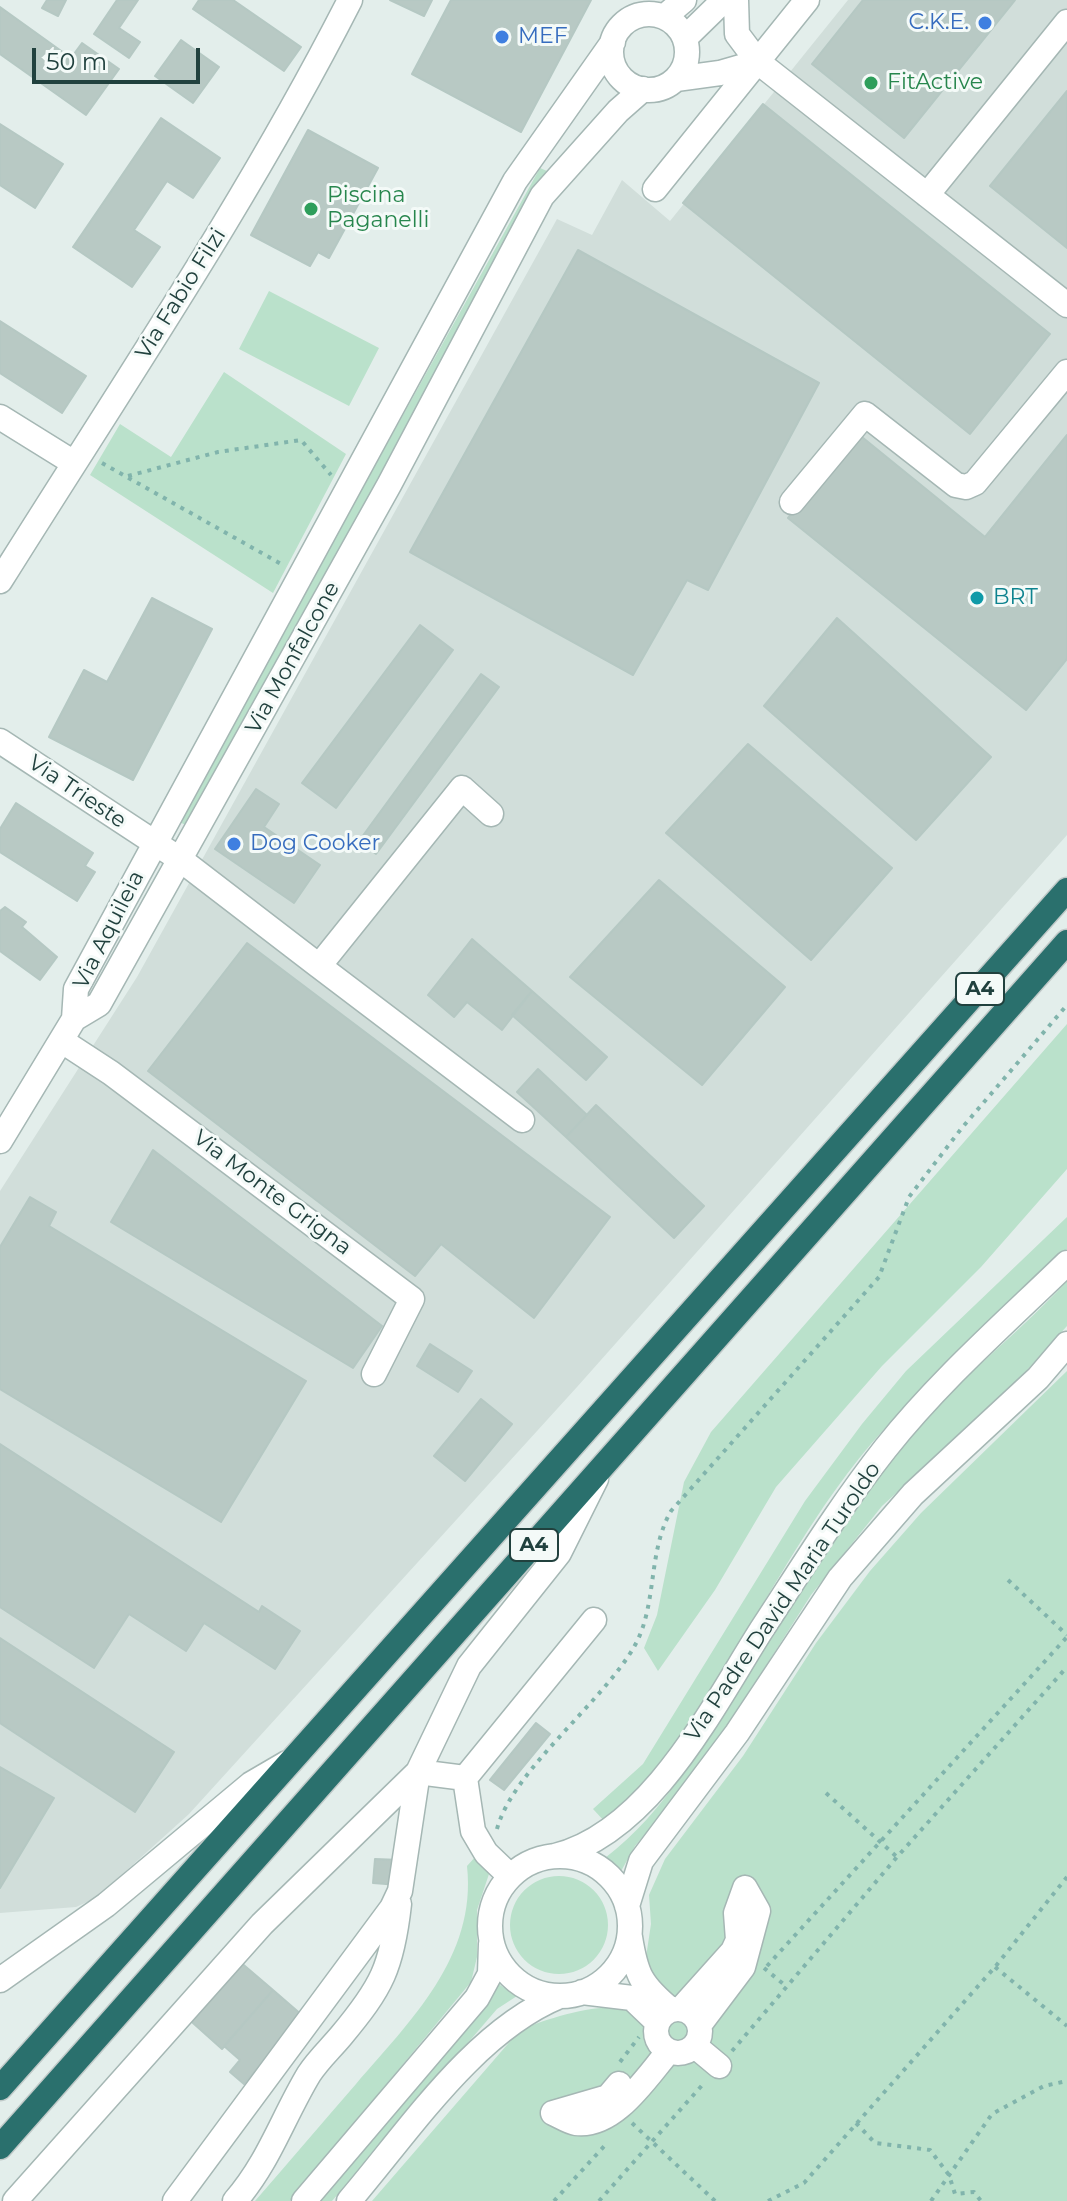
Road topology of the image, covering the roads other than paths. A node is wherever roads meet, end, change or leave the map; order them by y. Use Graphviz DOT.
graph roads {
  1 [pos="350,0"];
  2 [pos="684,0"];
  3 [pos="724,0"];
  4 [pos="736,0"];
  5 [pos="807,0"];
  6 [pos="626,9"];
  7 [pos="664,17"];
  8 [pos="1067,22"];
  9 [pos="686,41"];
  10 [pos="613,42"];
  11 [pos="758,62"];
  12 [pos="676,79"];
  13 [pos="643,89"];
  14 [pos="655,189"];
  15 [pos="927,195"];
  16 [pos="1067,305"];
  17 [pos="1067,372"];
  18 [pos="0,417"];
  19 [pos="79,455"];
  20 [pos="792,502"];
  21 [pos="0,581"];
  22 [pos="0,741"];
  23 [pos="491,814"];
  24 [pos="153,843"];
  25 [pos="181,860"];
  26 [pos="1067,890"];
  27 [pos="1067,942"];
  28 [pos="319,966"];
  29 [pos="74,1019"];
  30 [pos="62,1041"];
  31 [pos="522,1120"];
  32 [pos="0,1141"];
  33 [pos="1067,1263"];
  34 [pos="1067,1344"];
  35 [pos="374,1374"];
  36 [pos="602,1468"];
  37 [pos="594,1620"];
  38 [pos="292,1759"];
  39 [pos="418,1772"];
  40 [pos="465,1778"];
  41 [pos="555,1856"];
  42 [pos="510,1876"];
  43 [pos="400,1891"];
  44 [pos="627,1906"];
  45 [pos="629,1935"];
  46 [pos="491,1942"];
  47 [pos="0,1980"];
  48 [pos="571,1994"];
  49 [pos="676,2029"];
  50 [pos="719,2066"];
  51 [pos="0,2088"];
  52 [pos="0,2147"];
  53 [pos="15,2201"];
  54 [pos="175,2201"];
  55 [pos="235,2201"];
  56 [pos="304,2201"];
  57 [pos="349,2201"];
  1 -- 19 [label="street, Via Fabio Filzi"];
  2 -- 7 [label="street"];
  3 -- 9 [label="street"];
  4 -- 11 [label="street"];
  5 -- 11 [label="street"];
  6 -- 7 [label="street"];
  6 -- 10 [label="street"];
  7 -- 9 [label="street"];
  8 -- 15 [label="street"];
  9 -- 11 [label="street"];
  9 -- 12 [label="street"];
  10 -- 13 [label="street"];
  10 -- 24 [label="street, Via Monfalcone"];
  11 -- 12 [label="street"];
  11 -- 14 [label="street"];
  11 -- 15 [label="street"];
  12 -- 13 [label="street"];
  13 -- 25 [label="street, Via Monfalcone"];
  15 -- 16 [label="street"];
  17 -- 20 [label="street"];
  18 -- 19 [label="street"];
  19 -- 21 [label="street, Via Fabio Filzi"];
  22 -- 24 [label="street, Via Trieste"];
  23 -- 28 [label="street"];
  24 -- 25 [label="street, Via Trieste"];
  24 -- 29 [label="street, Via Aquileia"];
  25 -- 28 [label="street"];
  25 -- 29 [label="street, Via Aquileia"];
  26 -- 38 [label="highway, A4"];
  27 -- 36 [label="highway, A4"];
  28 -- 31 [label="street"];
  29 -- 30 [label="street, Via Aquileia"];
  30 -- 32 [label="street, Via Aquileia"];
  30 -- 35 [label="street, Via Monte Grigna"];
  33 -- 41 [label="street, Via Padre David Maria Turoldo"];
  34 -- 44 [label="street, Via Padre David Maria Turoldo"];
  36 -- 39 [label="street"];
  36 -- 52 [label="highway, A4"];
  37 -- 40 [label="street"];
  38 -- 47 [label="street"];
  38 -- 51 [label="highway, A4"];
  39 -- 40 [label="street"];
  39 -- 43 [label="street"];
  39 -- 53 [label="street"];
  40 -- 42 [label="street"];
  41 -- 42 [label="street"];
  41 -- 44 [label="street"];
  42 -- 46 [label="street"];
  43 -- 54 [label="street"];
  43 -- 55 [label="street"];
  44 -- 45 [label="street"];
  45 -- 48 [label="street"];
  45 -- 49 [label="street"];
  46 -- 48 [label="street"];
  46 -- 56 [label="street"];
  48 -- 49 [label="street"];
  48 -- 57 [label="street"];
  49 -- 50 [label="street"];
}
